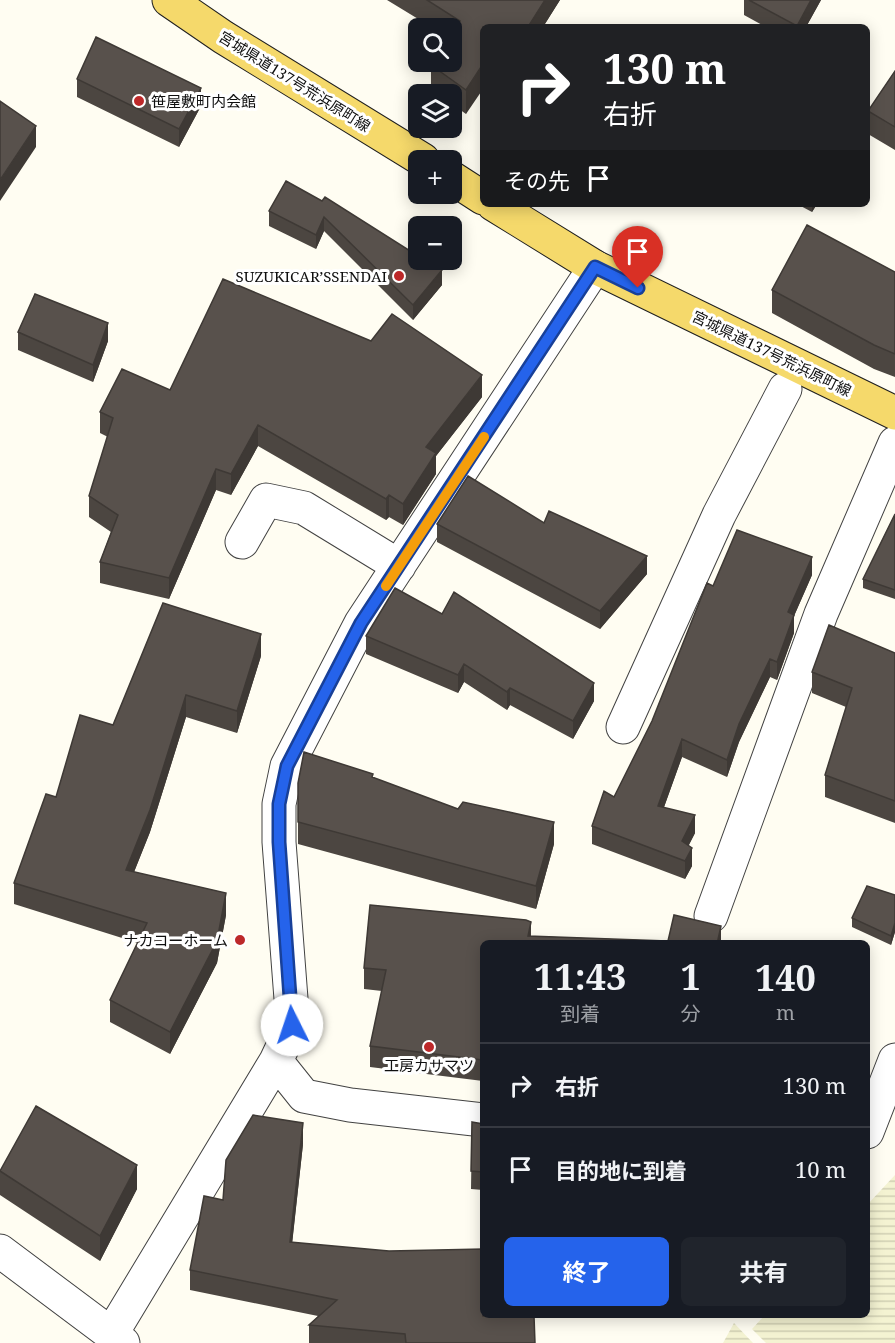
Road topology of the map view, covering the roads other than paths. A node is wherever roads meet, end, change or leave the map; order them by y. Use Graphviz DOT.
graph roads {
  1 [pos="169,0"];
  2 [pos="408,151"];
  3 [pos="462,184"];
  4 [pos="480,196"];
  5 [pos="498,207"];
  6 [pos="595,267"];
  7 [pos="785,389"];
  8 [pos="895,413"];
  9 [pos="895,443"];
  10 [pos="242,542"];
  11 [pos="399,566"];
  12 [pos="623,728"];
  13 [pos="711,916"];
  14 [pos="895,1060"];
  15 [pos="276,1061"];
  16 [pos="480,1120"];
  17 [pos="870,1124"];
  18 [pos="0,1251"];
  19 [pos="118,1338"];
  1 -- 2 [label="main road, 宮城県道137号荒浜原町線"];
  3 -- 4 [label="main road"];
  5 -- 6 [label="main road, 宮城県道137号荒浜原町線"];
  6 -- 8 [label="main road, 宮城県道137号荒浜原町線"];
  6 -- 11 [label="street"];
  7 -- 12 [label="street"];
  9 -- 13 [label="street"];
  10 -- 11 [label="street"];
  11 -- 15 [label="street"];
  14 -- 17 [label="street"];
  15 -- 16 [label="street"];
  15 -- 19 [label="street"];
  18 -- 19 [label="street"];
}
